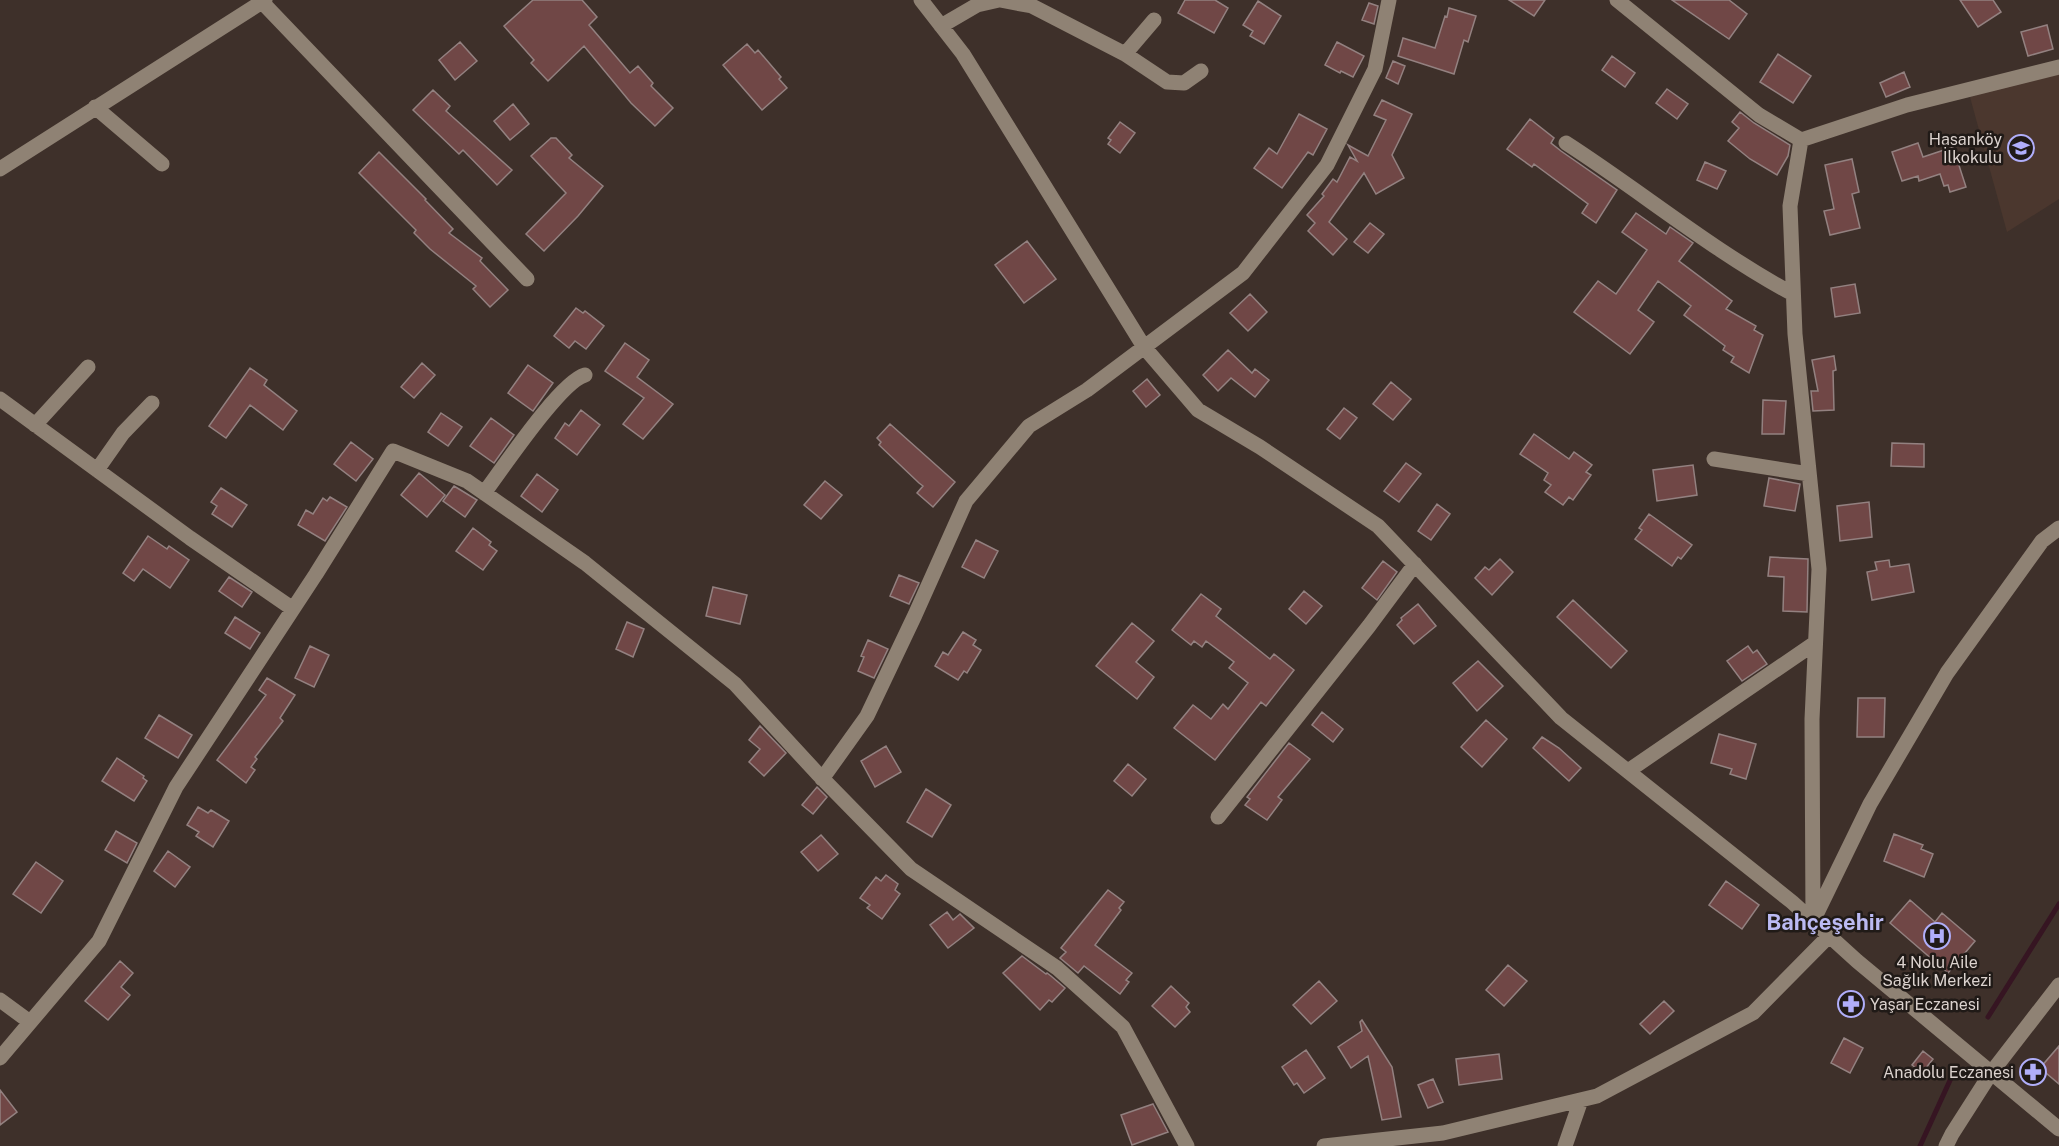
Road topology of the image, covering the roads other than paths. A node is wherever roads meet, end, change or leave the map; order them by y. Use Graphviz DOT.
graph roads {
  1 [pos="921,0"];
  2 [pos="1000,0"];
  3 [pos="1389,0"];
  4 [pos="1617,0"];
  5 [pos="264,1"];
  6 [pos="1154,20"];
  7 [pos="941,26"];
  8 [pos="1125,54"];
  9 [pos="2059,67"];
  10 [pos="1201,71"];
  11 [pos="95,107"];
  12 [pos="1801,140"];
  13 [pos="1566,143"];
  14 [pos="162,164"];
  15 [pos="0,169"];
  16 [pos="527,279"];
  17 [pos="1793,294"];
  18 [pos="1144,347"];
  19 [pos="88,367"];
  20 [pos="585,375"];
  21 [pos="0,399"];
  22 [pos="152,403"];
  23 [pos="35,425"];
  24 [pos="1714,459"];
  25 [pos="98,471"];
  26 [pos="1809,474"];
  27 [pos="484,493"];
  28 [pos="2059,528"];
  29 [pos="1415,564"];
  30 [pos="293,609"];
  31 [pos="1815,643"];
  32 [pos="1628,771"];
  33 [pos="822,779"];
  34 [pos="1218,817"];
  35 [pos="1813,921"];
  36 [pos="1829,936"];
  37 [pos="2059,985"];
  38 [pos="0,1000"];
  39 [pos="30,1022"];
  40 [pos="0,1058"];
  41 [pos="1991,1073"];
  42 [pos="1581,1100"];
  43 [pos="2059,1129"];
  44 [pos="1187,1146"];
  45 [pos="1324,1146"];
  46 [pos="1564,1146"];
  47 [pos="1947,1146"];
  1 -- 7 [label="street"];
  2 -- 7 [label="street"];
  2 -- 8 [label="street"];
  3 -- 18 [label="street"];
  4 -- 12 [label="street"];
  5 -- 11 [label="street"];
  5 -- 16 [label="street"];
  6 -- 8 [label="street"];
  7 -- 18 [label="street"];
  8 -- 10 [label="street"];
  9 -- 12 [label="street"];
  11 -- 14 [label="street"];
  11 -- 15 [label="street"];
  12 -- 17 [label="street"];
  13 -- 17 [label="street"];
  17 -- 26 [label="street"];
  18 -- 29 [label="street"];
  18 -- 33 [label="street"];
  19 -- 23 [label="street"];
  20 -- 27 [label="street"];
  21 -- 23 [label="street"];
  22 -- 25 [label="street"];
  23 -- 25 [label="street"];
  24 -- 26 [label="street"];
  25 -- 30 [label="street"];
  26 -- 31 [label="street"];
  27 -- 30 [label="street"];
  27 -- 33 [label="street"];
  28 -- 35 [label="street"];
  29 -- 32 [label="street"];
  29 -- 34 [label="street"];
  30 -- 39 [label="street"];
  31 -- 32 [label="street"];
  31 -- 35 [label="street"];
  32 -- 35 [label="street"];
  33 -- 44 [label="street"];
  35 -- 36 [label="street"];
  36 -- 41 [label="street"];
  36 -- 42 [label="street"];
  37 -- 41 [label="street"];
  38 -- 39 [label="street"];
  39 -- 40 [label="street"];
  41 -- 43 [label="street"];
  41 -- 47 [label="street"];
  42 -- 45 [label="street"];
  42 -- 46 [label="street"];
}
